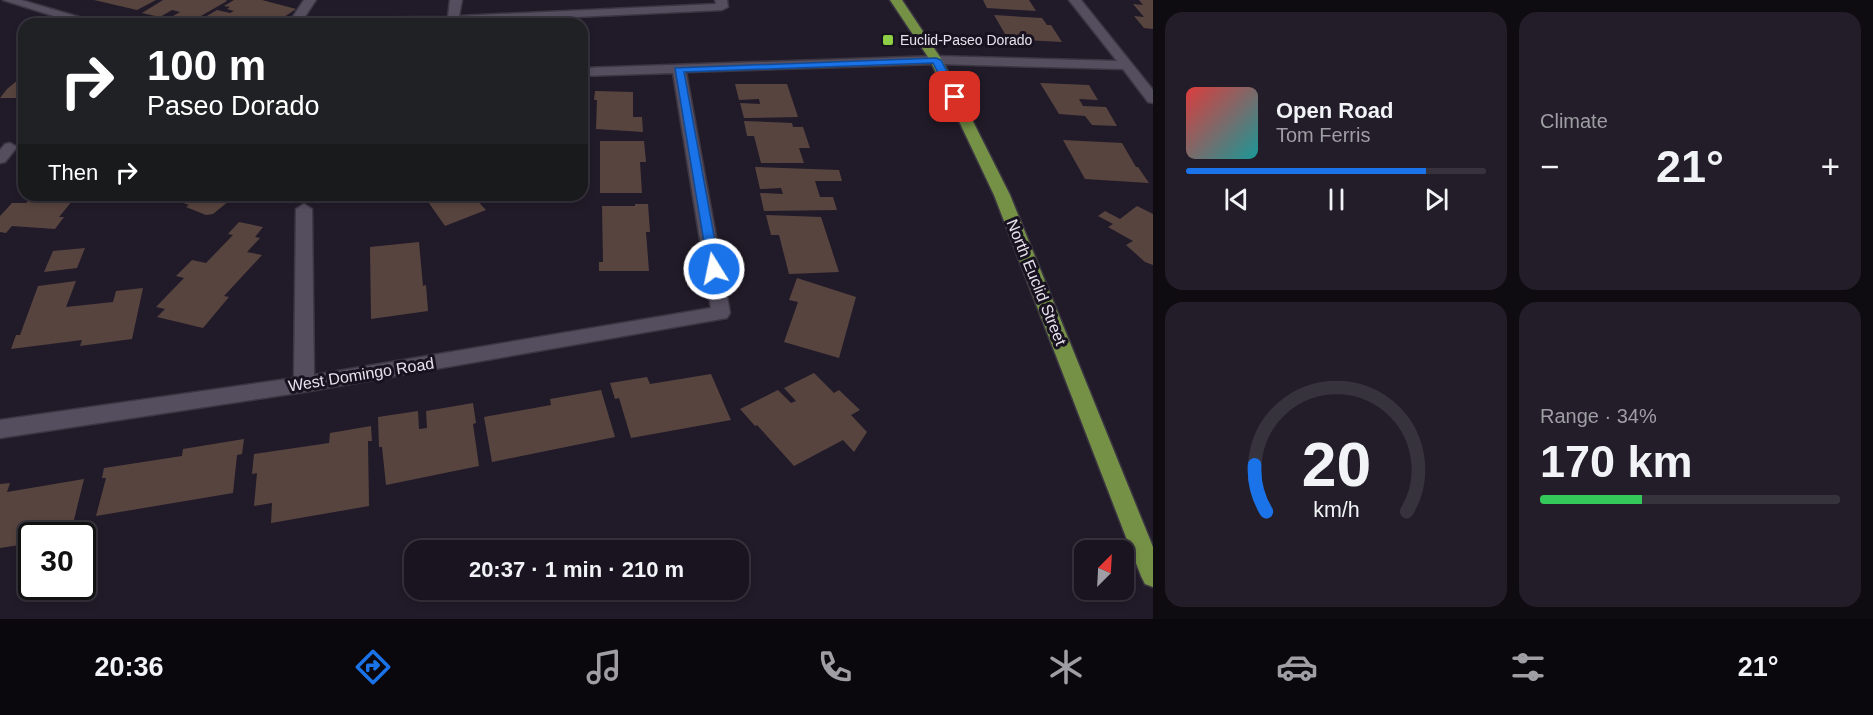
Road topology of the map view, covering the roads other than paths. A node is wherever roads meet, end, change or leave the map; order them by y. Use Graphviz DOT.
graph roads {
  1 [pos="9,0"];
  2 [pos="310,0"];
  3 [pos="456,0"];
  4 [pos="896,0"];
  5 [pos="1075,0"];
  6 [pos="721,3"];
  7 [pos="71,18"];
  8 [pos="298,18"];
  9 [pos="453,18"];
  10 [pos="485,18"];
  11 [pos="936,60"];
  12 [pos="1126,65"];
  13 [pos="678,70"];
  14 [pos="588,72"];
  15 [pos="1153,99"];
  16 [pos="9,147"];
  17 [pos="0,159"];
  18 [pos="304,209"];
  19 [pos="304,384"];
  20 [pos="0,429"];
  21 [pos="1153,576"];
  1 -- 7 [label="street"];
  2 -- 8 [label="street"];
  3 -- 9 [label="street"];
  4 -- 11 [label="main road, North Euclid Street"];
  5 -- 12 [label="street"];
  6 -- 10 [label="street"];
  11 -- 12 [label="street"];
  11 -- 13 [label="street"];
  11 -- 21 [label="main road, North Euclid Street"];
  12 -- 15 [label="street"];
  13 -- 14 [label="street"];
  13 -- 19 [label="street, West Domingo Road"];
  16 -- 17 [label="street"];
  18 -- 19 [label="street"];
  19 -- 20 [label="street, West Domingo Road"];
}
